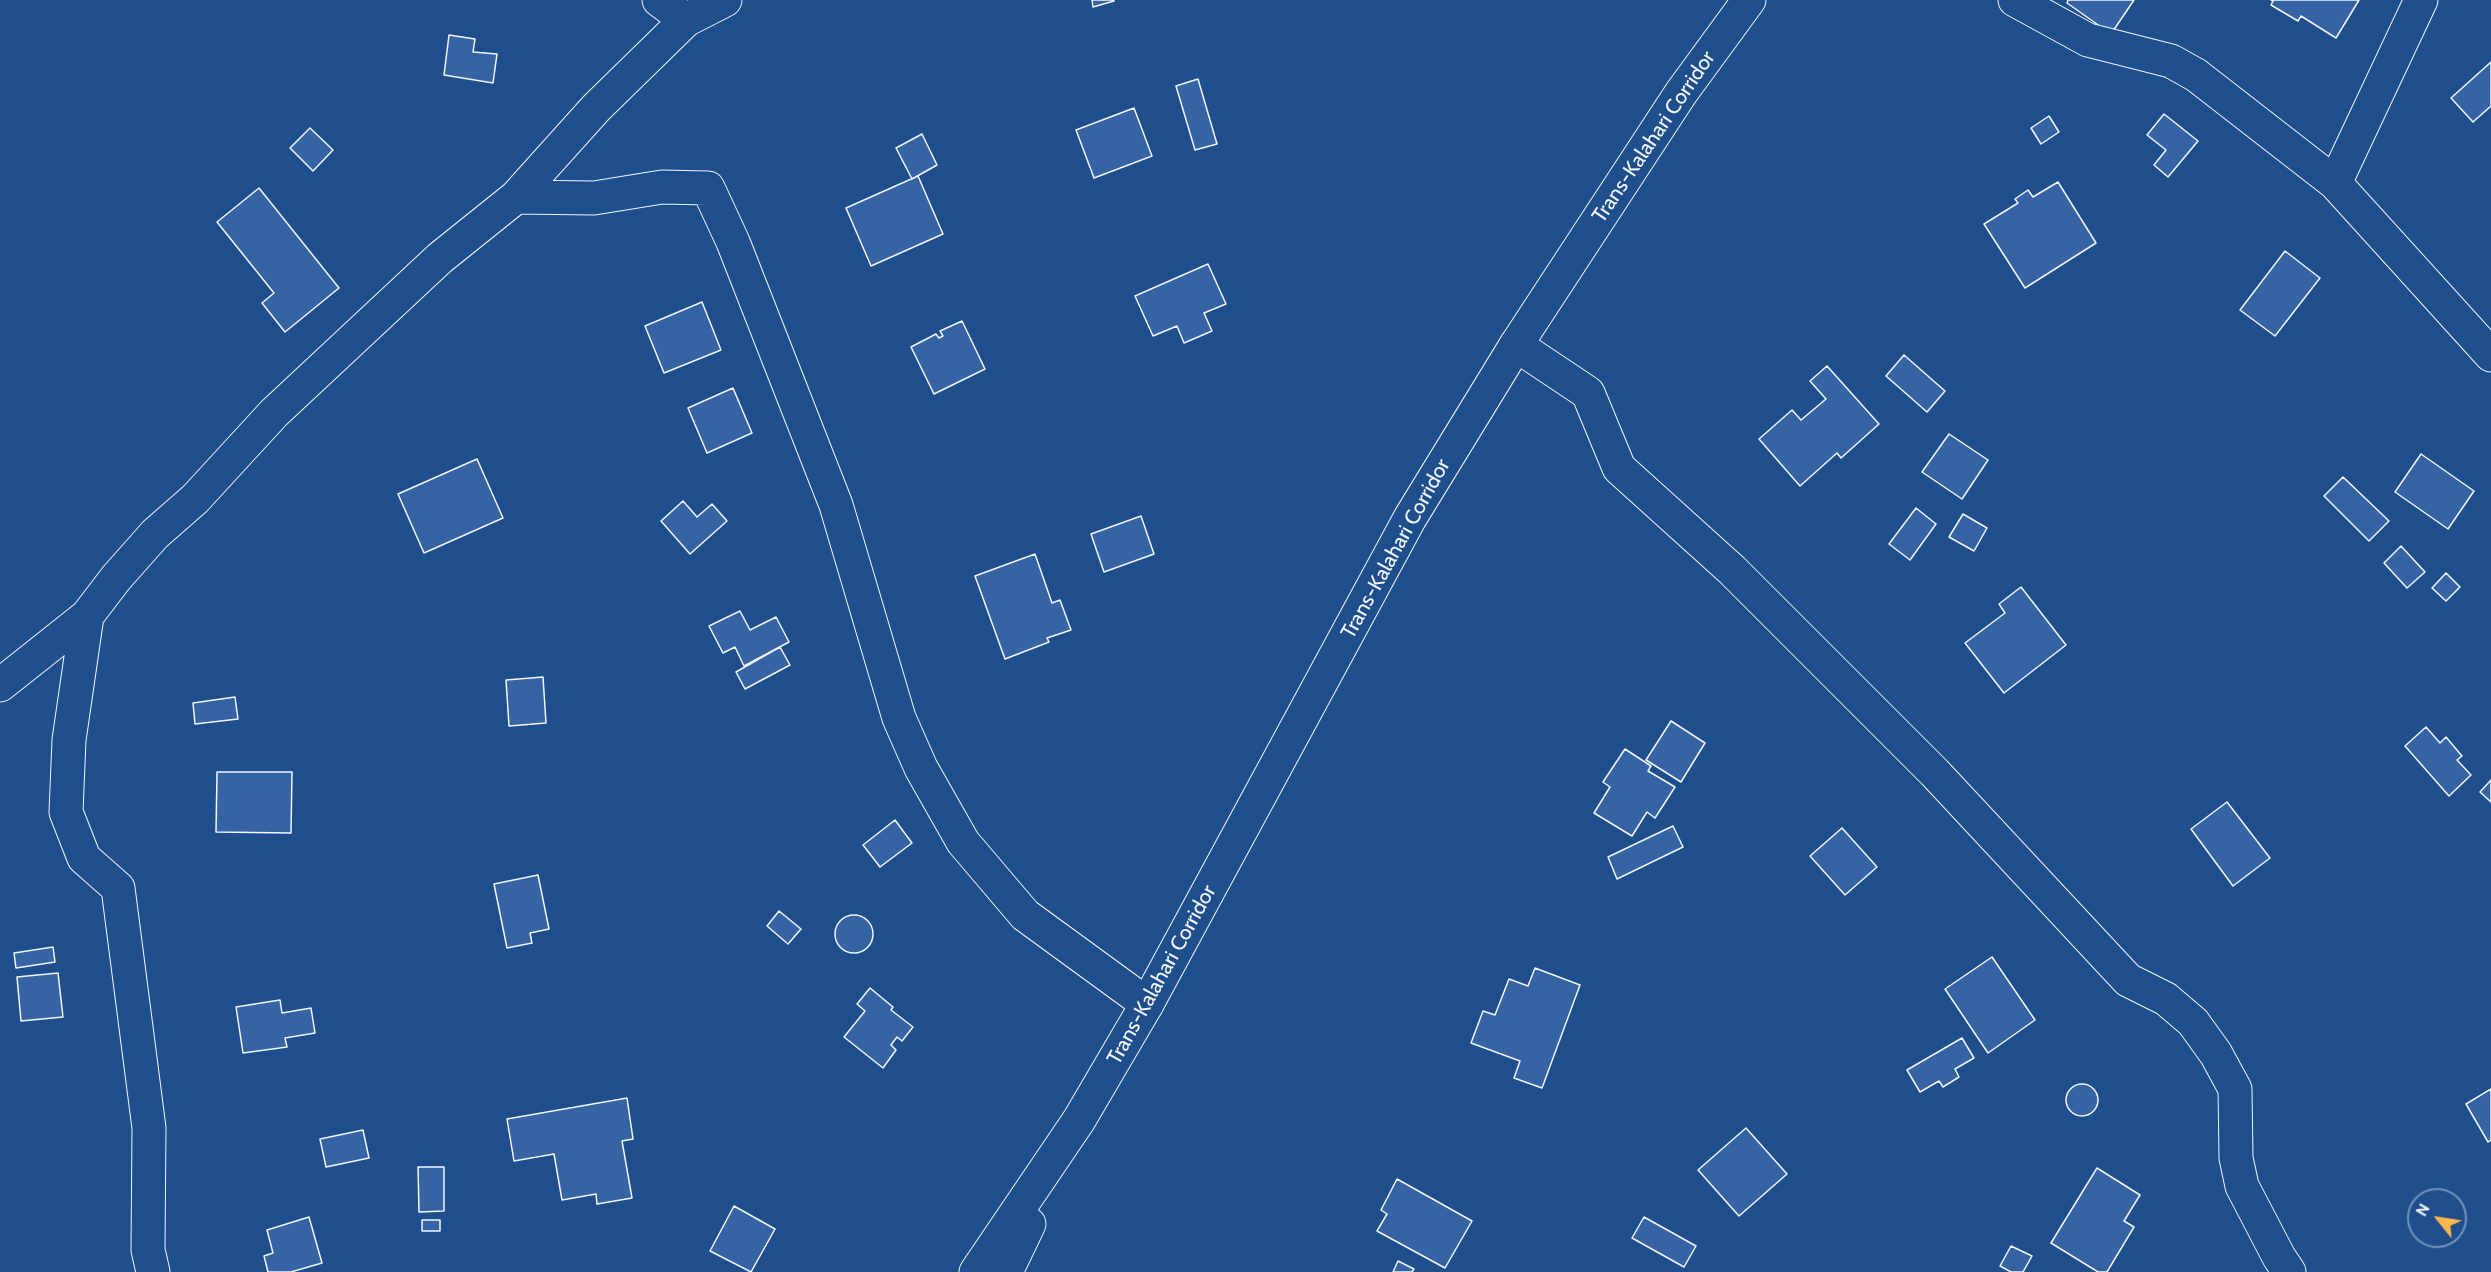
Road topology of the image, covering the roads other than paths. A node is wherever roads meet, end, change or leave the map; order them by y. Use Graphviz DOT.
graph roads {
  1 [pos="659,0"];
  2 [pos="725,0"];
  3 [pos="1749,0"];
  4 [pos="2016,0"];
  5 [pos="2421,0"];
  6 [pos="686,20"];
  7 [pos="2335,183"];
  8 [pos="516,197"];
  9 [pos="1516,345"];
  10 [pos="2491,355"];
  11 [pos="87,616"];
  12 [pos="0,685"];
  13 [pos="1147,1004"];
  14 [pos="1080,1120"];
  15 [pos="153,1272"];
  16 [pos="976,1272"];
  17 [pos="1006,1272"];
  18 [pos="2289,1272"];
  1 -- 6 [label="main road"];
  2 -- 6 [label="main road"];
  3 -- 9 [label="main road, Trans-Kalahari Corridor"];
  4 -- 7 [label="main road"];
  5 -- 7 [label="main road"];
  6 -- 8 [label="main road"];
  7 -- 10 [label="main road"];
  8 -- 11 [label="main road"];
  8 -- 13 [label="main road"];
  9 -- 13 [label="main road, Trans-Kalahari Corridor"];
  9 -- 18 [label="main road"];
  11 -- 12 [label="main road"];
  11 -- 15 [label="main road"];
  13 -- 14 [label="main road, Trans-Kalahari Corridor"];
  14 -- 16 [label="main road, Trans-Kalahari Corridor"];
  14 -- 17 [label="main road, Trans-Kalahari Corridor"];
}
